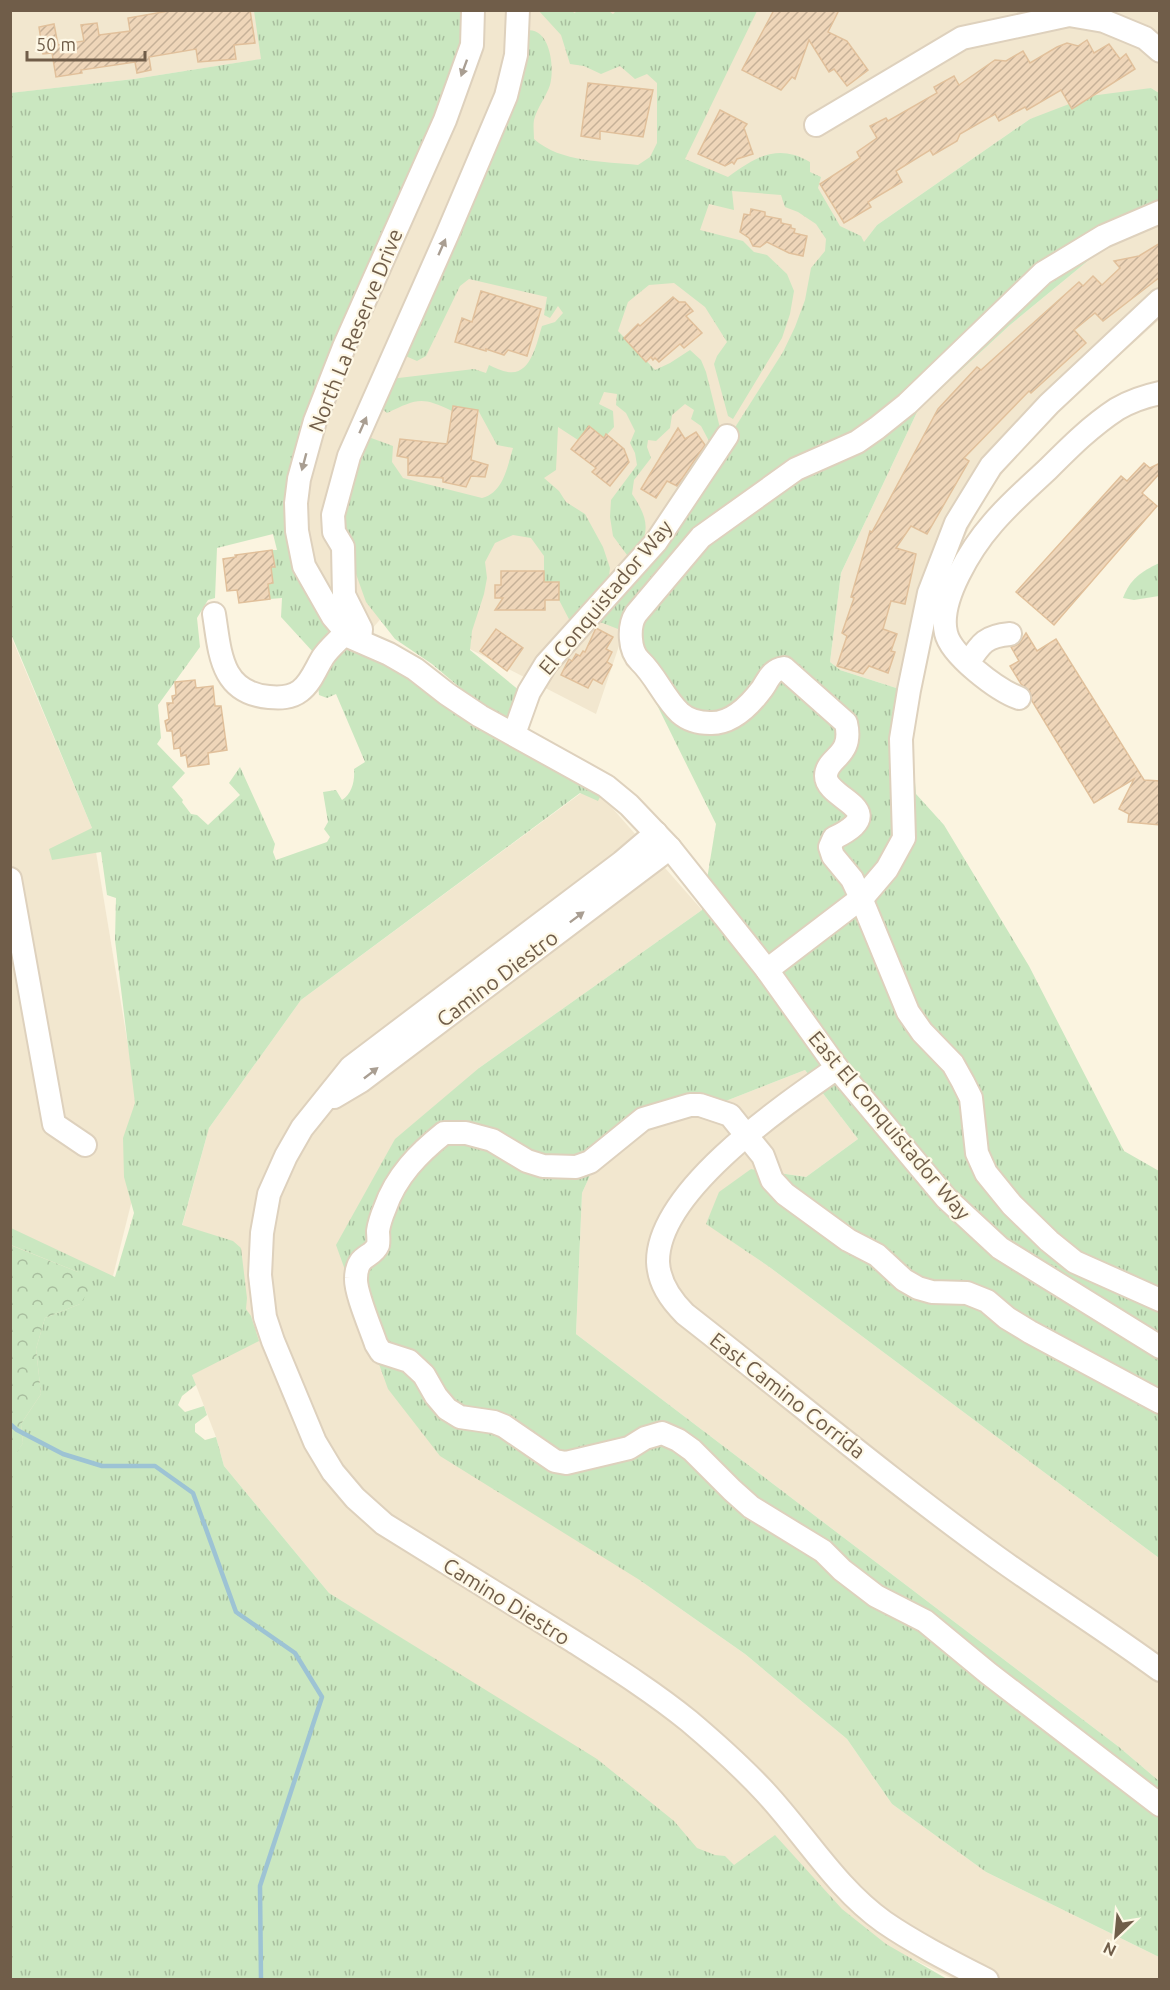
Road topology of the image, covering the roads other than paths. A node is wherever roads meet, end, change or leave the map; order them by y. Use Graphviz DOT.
graph roads {
  1 [pos="473,10"];
  2 [pos="518,10"];
  3 [pos="1018,18"];
  4 [pos="1160,51"];
  5 [pos="816,124"];
  6 [pos="1160,212"];
  7 [pos="1160,300"];
  8 [pos="1160,393"];
  9 [pos="727,436"];
  10 [pos="334,532"];
  11 [pos="299,543"];
  12 [pos="345,578"];
  13 [pos="315,585"];
  14 [pos="214,614"];
  15 [pos="1010,634"];
  16 [pos="352,637"];
  17 [pos="968,663"];
  18 [pos="1019,698"];
  19 [pos="514,734"];
  20 [pos="663,840"];
  21 [pos="10,879"];
  22 [pos="861,898"];
  23 [pos="766,969"];
  24 [pos="837,1068"];
  25 [pos="748,1135"];
  26 [pos="85,1145"];
  27 [pos="1160,1300"];
  28 [pos="1160,1347"];
  29 [pos="1160,1402"];
  30 [pos="1160,1670"];
  31 [pos="1160,1805"];
  32 [pos="987,1980"];
  1 -- 11 [label="street, North La Reserve Drive, one-way"];
  10 -- 2 [label="street, North La Reserve Drive, one-way"];
  3 -- 4 [label="street"];
  3 -- 5 [label="street"];
  6 -- 22 [label="street"];
  7 -- 22 [label="street"];
  8 -- 17 [label="street"];
  9 -- 19 [label="street, El Conquistador Way"];
  10 -- 11 [label="street"];
  10 -- 12 [label="street, North La Reserve Drive"];
  11 -- 13 [label="street, North La Reserve Drive"];
  12 -- 13 [label="street"];
  12 -- 16 [label="street, North La Reserve Drive"];
  13 -- 16 [label="street, North La Reserve Drive"];
  14 -- 16 [label="street"];
  15 -- 17 [label="street"];
  16 -- 19 [label="street"];
  17 -- 18 [label="street"];
  19 -- 20 [label="street"];
  20 -- 23 [label="street, East El Conquistador Way"];
  20 -- 32 [label="street, Camino Diestro"];
  21 -- 26 [label="street"];
  22 -- 23 [label="street"];
  22 -- 27 [label="street"];
  23 -- 24 [label="street, East El Conquistador Way"];
  24 -- 25 [label="street, East Camino Corrida"];
  24 -- 28 [label="street, East El Conquistador Way"];
  25 -- 29 [label="street"];
  25 -- 30 [label="street, East Camino Corrida"];
  25 -- 31 [label="street"];
}
